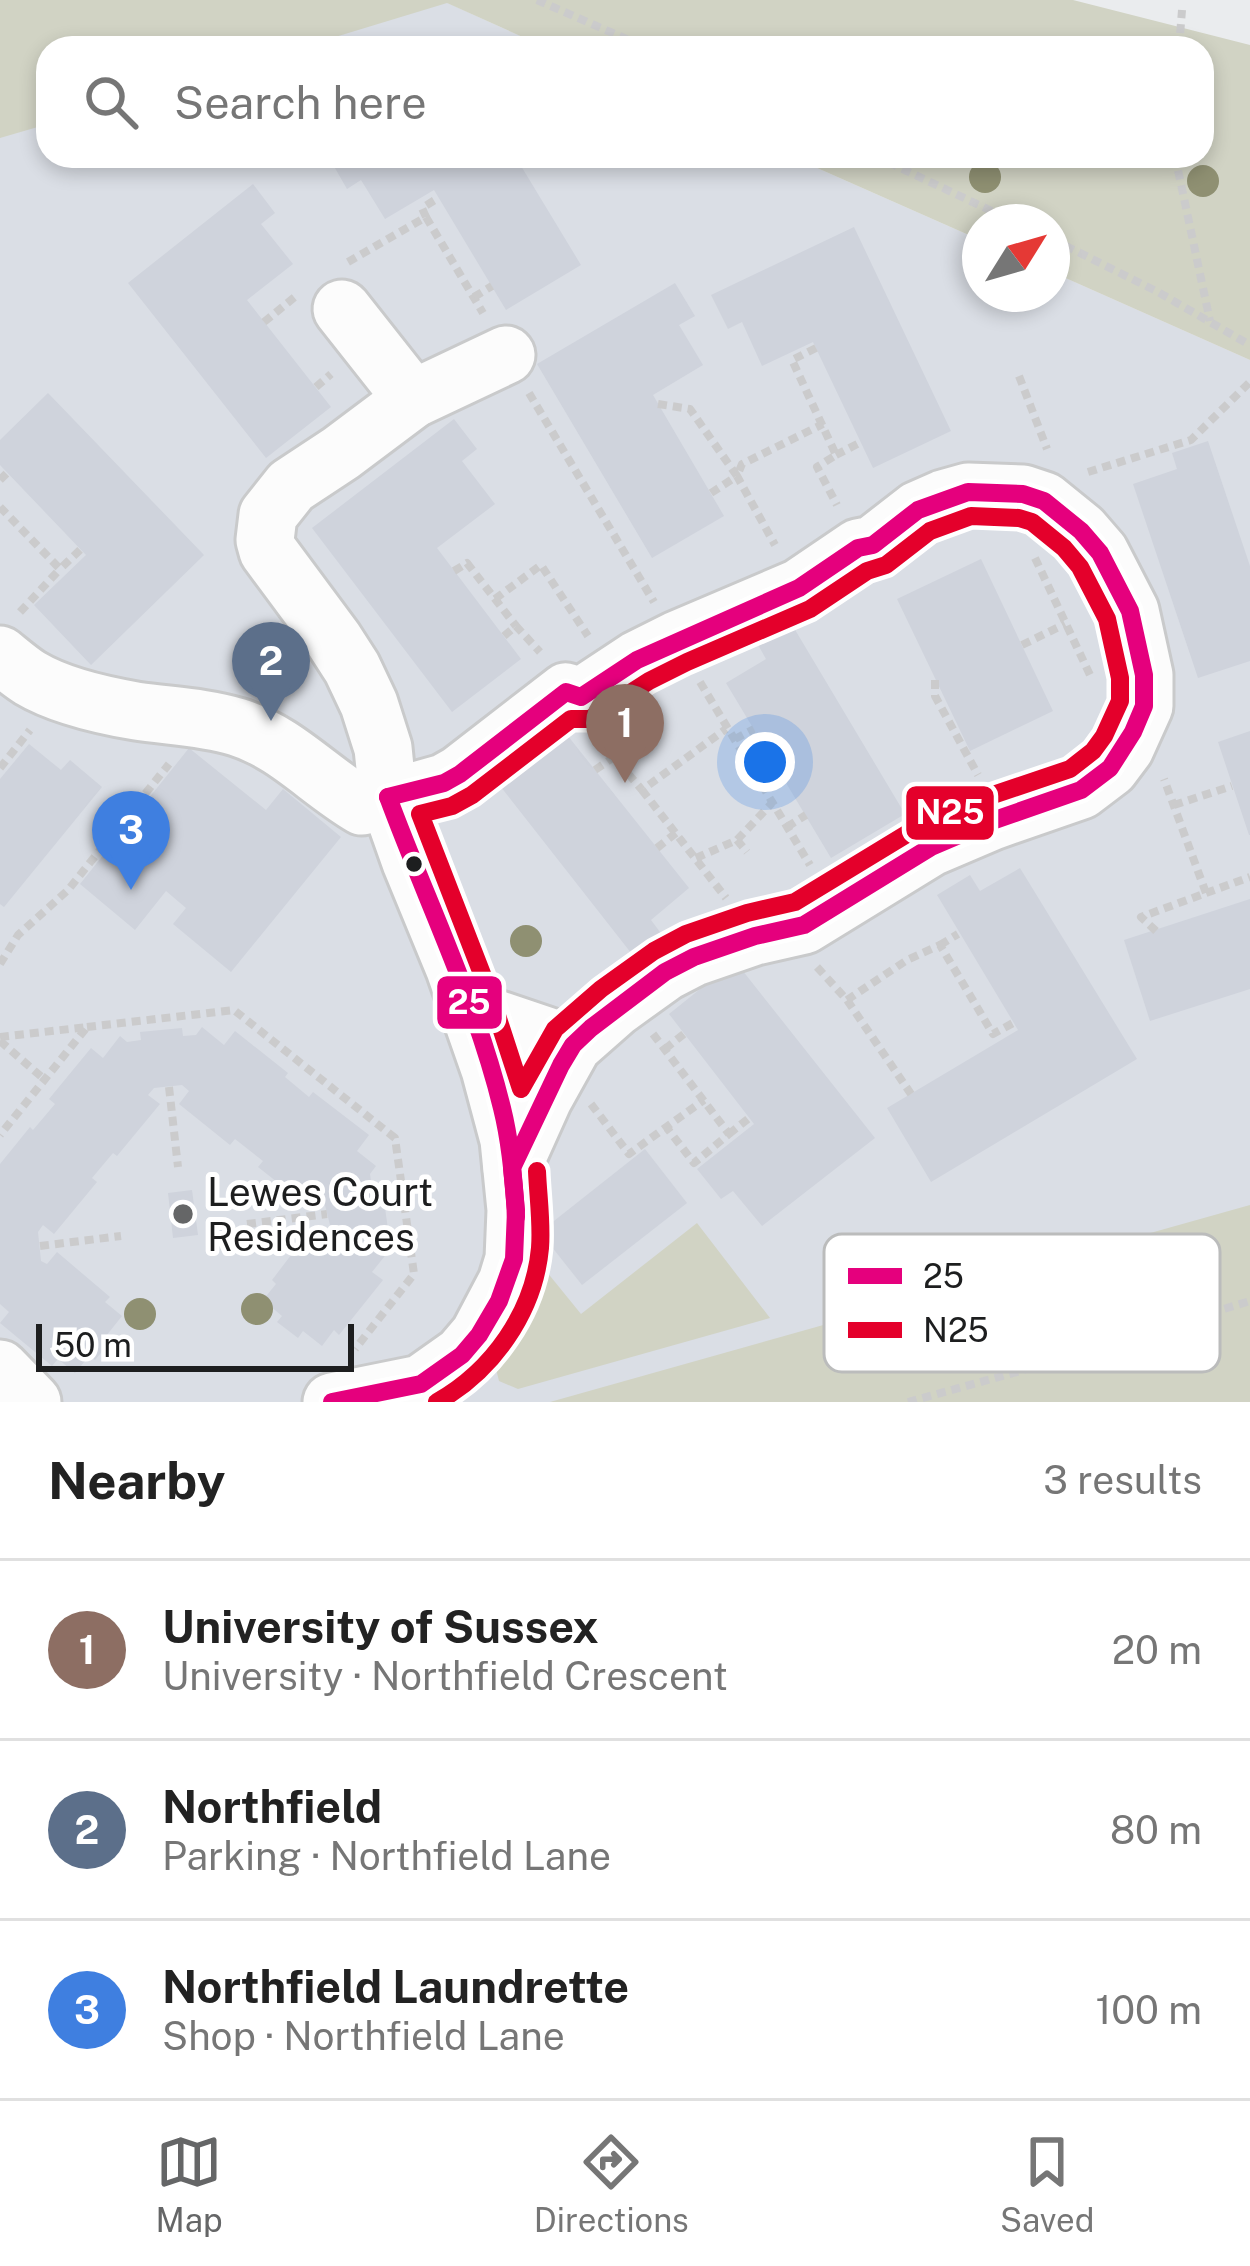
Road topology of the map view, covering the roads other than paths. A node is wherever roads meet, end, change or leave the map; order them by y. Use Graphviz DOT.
graph roads {
  1 [pos="327,290"];
  2 [pos="506,355"];
  3 [pos="413,399"];
  4 [pos="8,636"];
  5 [pos="388,797"];
  6 [pos="473,1021"];
  7 [pos="567,1055"];
  8 [pos="512,1168"];
  9 [pos="0,1369"];
  10 [pos="337,1384"];
  11 [pos="32,1402"];
  1 -- 3 [label="street"];
  2 -- 3 [label="street"];
  3 -- 5 [label="street"];
  4 -- 5 [label="street"];
  5 -- 6 [label="street"];
  5 -- 7 [label="street"];
  6 -- 7 [label="street"];
  6 -- 8 [label="street"];
  7 -- 8 [label="street"];
  8 -- 10 [label="street"];
  9 -- 11 [label="street"];
}
